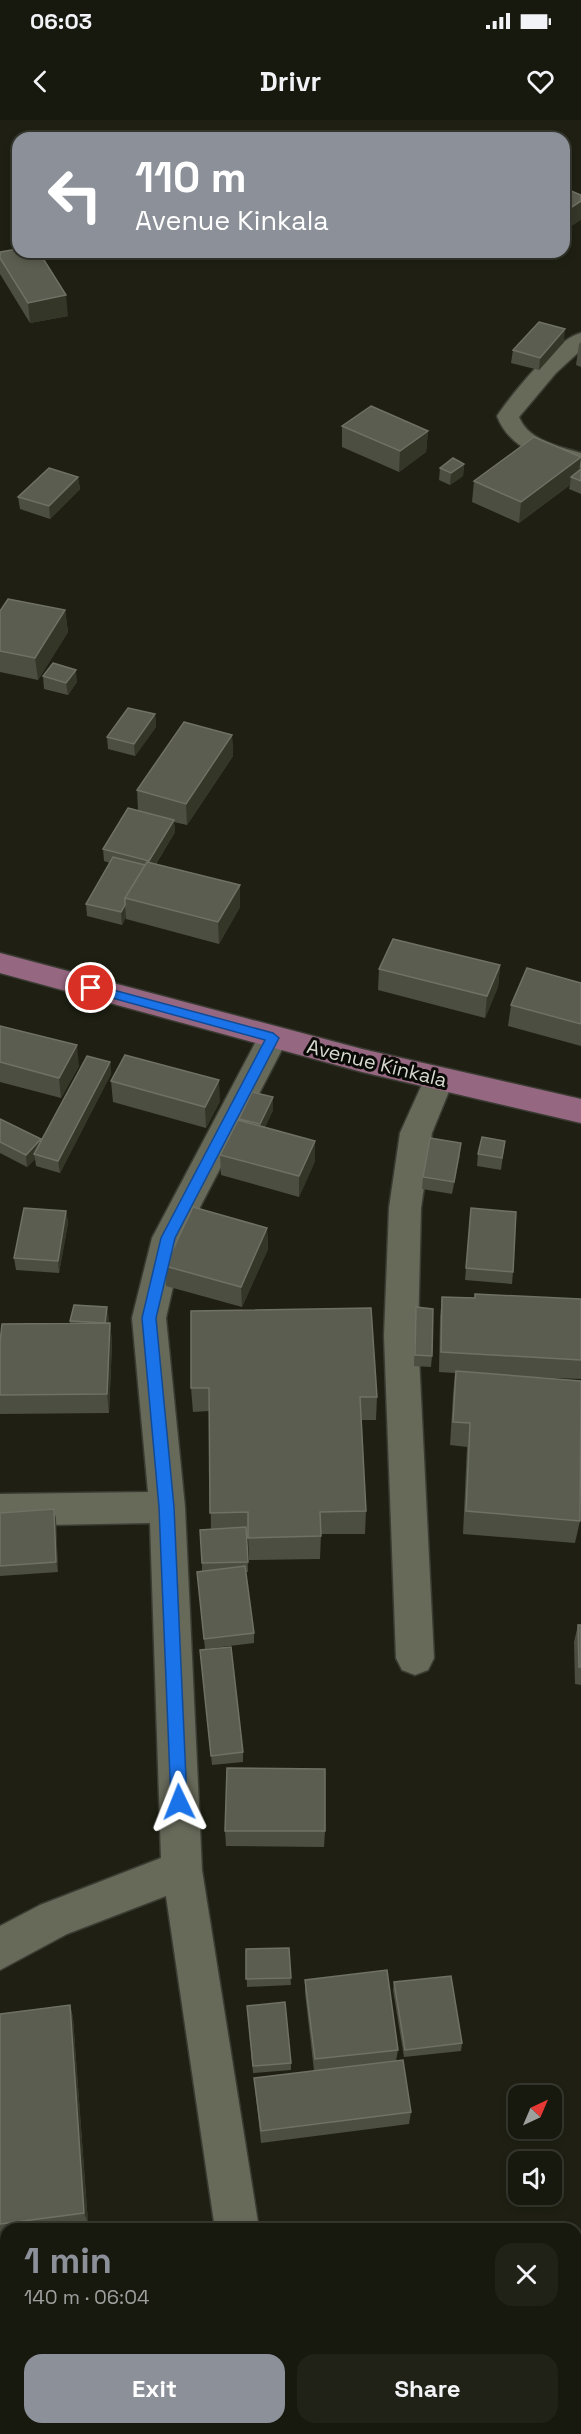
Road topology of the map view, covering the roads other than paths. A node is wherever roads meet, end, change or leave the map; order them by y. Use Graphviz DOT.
graph roads {
  1 [pos="581,339"];
  2 [pos="581,461"];
  3 [pos="0,963"];
  4 [pos="273,1038"];
  5 [pos="439,1079"];
  6 [pos="581,1111"];
  7 [pos="167,1507"];
  8 [pos="0,1510"];
  9 [pos="415,1658"];
  10 [pos="182,1870"];
  11 [pos="0,1949"];
  12 [pos="236,2223"];
  1 -- 2 [label="street"];
  3 -- 4 [label="main road, Avenue Kinkala"];
  4 -- 5 [label="main road, Avenue Kinkala"];
  4 -- 7 [label="street"];
  5 -- 6 [label="main road, Avenue Kinkala"];
  5 -- 9 [label="street"];
  7 -- 8 [label="street"];
  7 -- 10 [label="street"];
  10 -- 11 [label="street"];
  10 -- 12 [label="street"];
}
